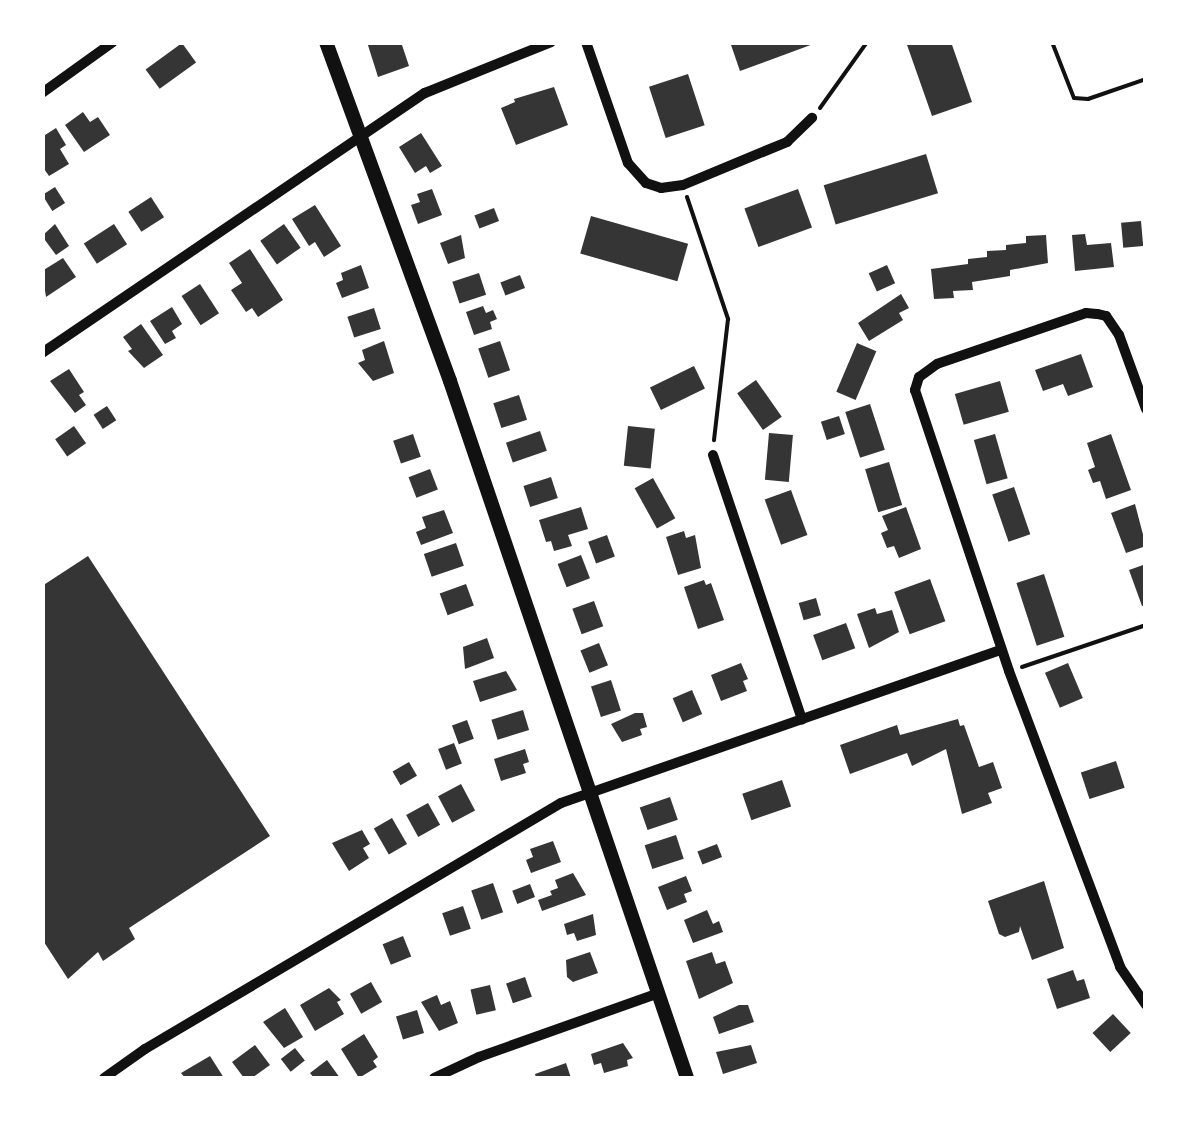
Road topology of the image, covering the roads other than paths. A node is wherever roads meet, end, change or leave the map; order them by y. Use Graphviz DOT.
graph roads {
  1 [pos="113,42"];
  2 [pos="326,42"];
  3 [pos="550,42"];
  4 [pos="586,42"];
  5 [pos="42,93"];
  6 [pos="812,118"];
  7 [pos="360,138"];
  8 [pos="42,352"];
  9 [pos="1146,409"];
  10 [pos="712,455"];
  11 [pos="1001,650"];
  12 [pos="802,719"];
  13 [pos="590,792"];
  14 [pos="659,993"];
  15 [pos="1146,1004"];
  16 [pos="104,1078"];
  17 [pos="434,1078"];
  18 [pos="687,1078"];
  1 -- 5 [label="street"];
  2 -- 7 [label="main road"];
  3 -- 7 [label="street"];
  4 -- 6 [label="street"];
  7 -- 8 [label="street"];
  7 -- 13 [label="main road"];
  9 -- 11 [label="street"];
  10 -- 12 [label="street"];
  11 -- 12 [label="street"];
  11 -- 15 [label="street"];
  12 -- 13 [label="street"];
  13 -- 14 [label="main road"];
  13 -- 16 [label="street"];
  14 -- 17 [label="street"];
  14 -- 18 [label="main road"];
}
